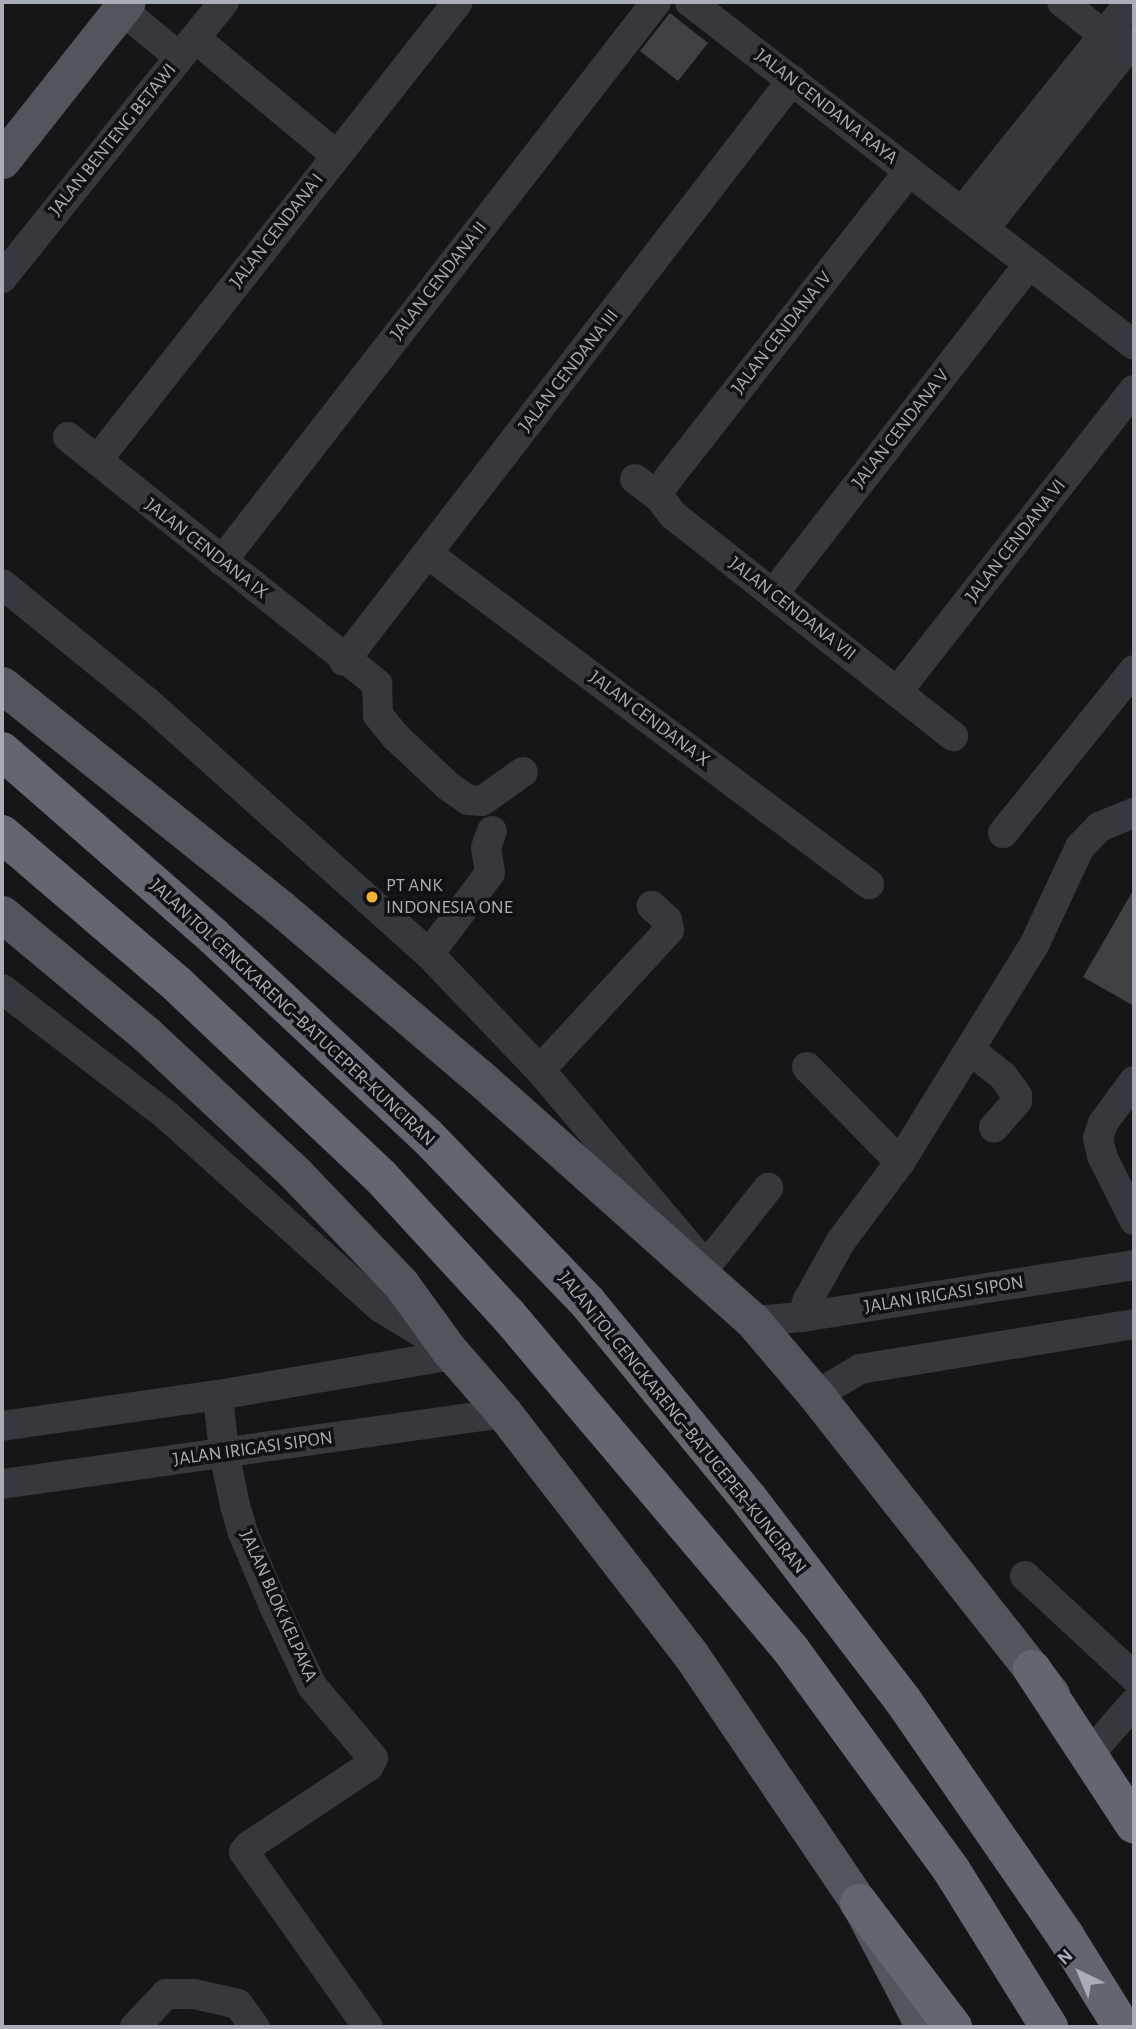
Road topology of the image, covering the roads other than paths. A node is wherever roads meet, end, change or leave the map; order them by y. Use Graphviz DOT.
graph roads {
  1 [pos="224,2"];
  2 [pos="458,2"];
  3 [pos="656,2"];
  4 [pos="690,2"];
  5 [pos="1062,2"];
  6 [pos="1129,2"];
  7 [pos="124,5"];
  8 [pos="1134,6"];
  9 [pos="1124,47"];
  10 [pos="187,48"];
  11 [pos="792,80"];
  12 [pos="336,155"];
  13 [pos="2,160"];
  14 [pos="909,171"];
  15 [pos="973,220"];
  16 [pos="1029,264"];
  17 [pos="2,278"];
  18 [pos="1134,345"];
  19 [pos="1134,390"];
  20 [pos="68,437"];
  21 [pos="99,462"];
  22 [pos="635,479"];
  23 [pos="660,498"];
  24 [pos="428,554"];
  25 [pos="222,561"];
  26 [pos="2,584"];
  27 [pos="773,594"];
  28 [pos="344,661"];
  29 [pos="1134,670"];
  30 [pos="2,685"];
  31 [pos="897,692"];
  32 [pos="953,736"];
  33 [pos="2,751"];
  34 [pos="523,772"];
  35 [pos="1134,813"];
  36 [pos="492,831"];
  37 [pos="1003,833"];
  38 [pos="2,834"];
  39 [pos="869,884"];
  40 [pos="652,906"];
  41 [pos="2,914"];
  42 [pos="429,954"];
  43 [pos="2,989"];
  44 [pos="970,1050"];
  45 [pos="807,1067"];
  46 [pos="540,1070"];
  47 [pos="1134,1081"];
  48 [pos="994,1127"];
  49 [pos="900,1162"];
  50 [pos="768,1188"];
  51 [pos="1134,1220"];
  52 [pos="1134,1265"];
  53 [pos="706,1266"];
  54 [pos="802,1317"];
  55 [pos="1134,1324"];
  56 [pos="758,1326"];
  57 [pos="453,1355"];
  58 [pos="808,1386"];
  59 [pos="218,1398"];
  60 [pos="502,1410"];
  61 [pos="2,1426"];
  62 [pos="223,1451"];
  63 [pos="2,1484"];
  64 [pos="1024,1576"];
  65 [pos="1032,1669"];
  66 [pos="1134,1677"];
  67 [pos="1134,1703"];
  68 [pos="1093,1750"];
  69 [pos="1134,1803"];
  70 [pos="1134,1824"];
  71 [pos="859,1903"];
  72 [pos="135,2027"];
  73 [pos="255,2027"];
  74 [pos="368,2027"];
  75 [pos="924,2027"];
  76 [pos="953,2027"];
  77 [pos="1049,2027"];
  78 [pos="1122,2027"];
  1 -- 10 [label="street, JALAN BENTENG BETAWI"];
  2 -- 12 [label="street, JALAN CENDANA I"];
  3 -- 25 [label="street, JALAN CENDANA II"];
  4 -- 11 [label="street, JALAN CENDANA RAYA"];
  5 -- 9 [label="street"];
  6 -- 8 [label="street"];
  6 -- 9 [label="street"];
  7 -- 10 [label="street"];
  7 -- 13 [label="main road"];
  9 -- 15 [label="street"];
  10 -- 12 [label="street"];
  10 -- 17 [label="street, JALAN BENTENG BETAWI"];
  11 -- 14 [label="street, JALAN CENDANA RAYA"];
  11 -- 24 [label="street, JALAN CENDANA III"];
  12 -- 21 [label="street, JALAN CENDANA I"];
  14 -- 15 [label="street, JALAN CENDANA RAYA"];
  14 -- 23 [label="street, JALAN CENDANA IV"];
  15 -- 16 [label="street, JALAN CENDANA RAYA"];
  16 -- 18 [label="street, JALAN CENDANA RAYA"];
  16 -- 27 [label="street, JALAN CENDANA V"];
  19 -- 31 [label="street, JALAN CENDANA VI"];
  20 -- 21 [label="street, JALAN CENDANA IX"];
  21 -- 25 [label="street, JALAN CENDANA IX"];
  22 -- 23 [label="street, JALAN CENDANA VII"];
  23 -- 27 [label="street, JALAN CENDANA VII"];
  24 -- 28 [label="street, JALAN CENDANA III"];
  24 -- 39 [label="street, JALAN CENDANA X"];
  25 -- 28 [label="street, JALAN CENDANA IX"];
  26 -- 42 [label="street"];
  27 -- 31 [label="street, JALAN CENDANA VII"];
  28 -- 34 [label="street, JALAN CENDANA IX"];
  29 -- 37 [label="street"];
  30 -- 56 [label="main road"];
  31 -- 32 [label="street, JALAN CENDANA VII"];
  33 -- 78 [label="highway, JALAN TOL CENGKARENG–BATUCEPER–KUNCIRAN"];
  35 -- 44 [label="street"];
  36 -- 42 [label="street"];
  38 -- 77 [label="highway"];
  40 -- 46 [label="street"];
  41 -- 57 [label="main road"];
  42 -- 46 [label="street"];
  43 -- 57 [label="street"];
  44 -- 48 [label="street"];
  44 -- 49 [label="street"];
  45 -- 49 [label="street"];
  46 -- 53 [label="street"];
  47 -- 51 [label="street"];
  49 -- 54 [label="street"];
  50 -- 53 [label="street"];
  52 -- 54 [label="street, JALAN IRIGASI SIPON"];
  53 -- 56 [label="street"];
  54 -- 56 [label="street, JALAN IRIGASI SIPON"];
  55 -- 58 [label="street"];
  56 -- 58 [label="main road"];
  57 -- 59 [label="street"];
  57 -- 60 [label="main road"];
  58 -- 65 [label="main road"];
  59 -- 61 [label="street"];
  59 -- 62 [label="street, JALAN BLOK KELPAKA"];
  60 -- 62 [label="street, JALAN IRIGASI SIPON"];
  60 -- 71 [label="main road"];
  62 -- 63 [label="street, JALAN IRIGASI SIPON"];
  62 -- 74 [label="street, JALAN BLOK KELPAKA"];
  64 -- 66 [label="street"];
  65 -- 68 [label="main road"];
  65 -- 70 [label="highway"];
  67 -- 68 [label="street"];
  68 -- 69 [label="main road"];
  71 -- 75 [label="main road"];
  71 -- 76 [label="highway"];
  72 -- 73 [label="street"];
}
